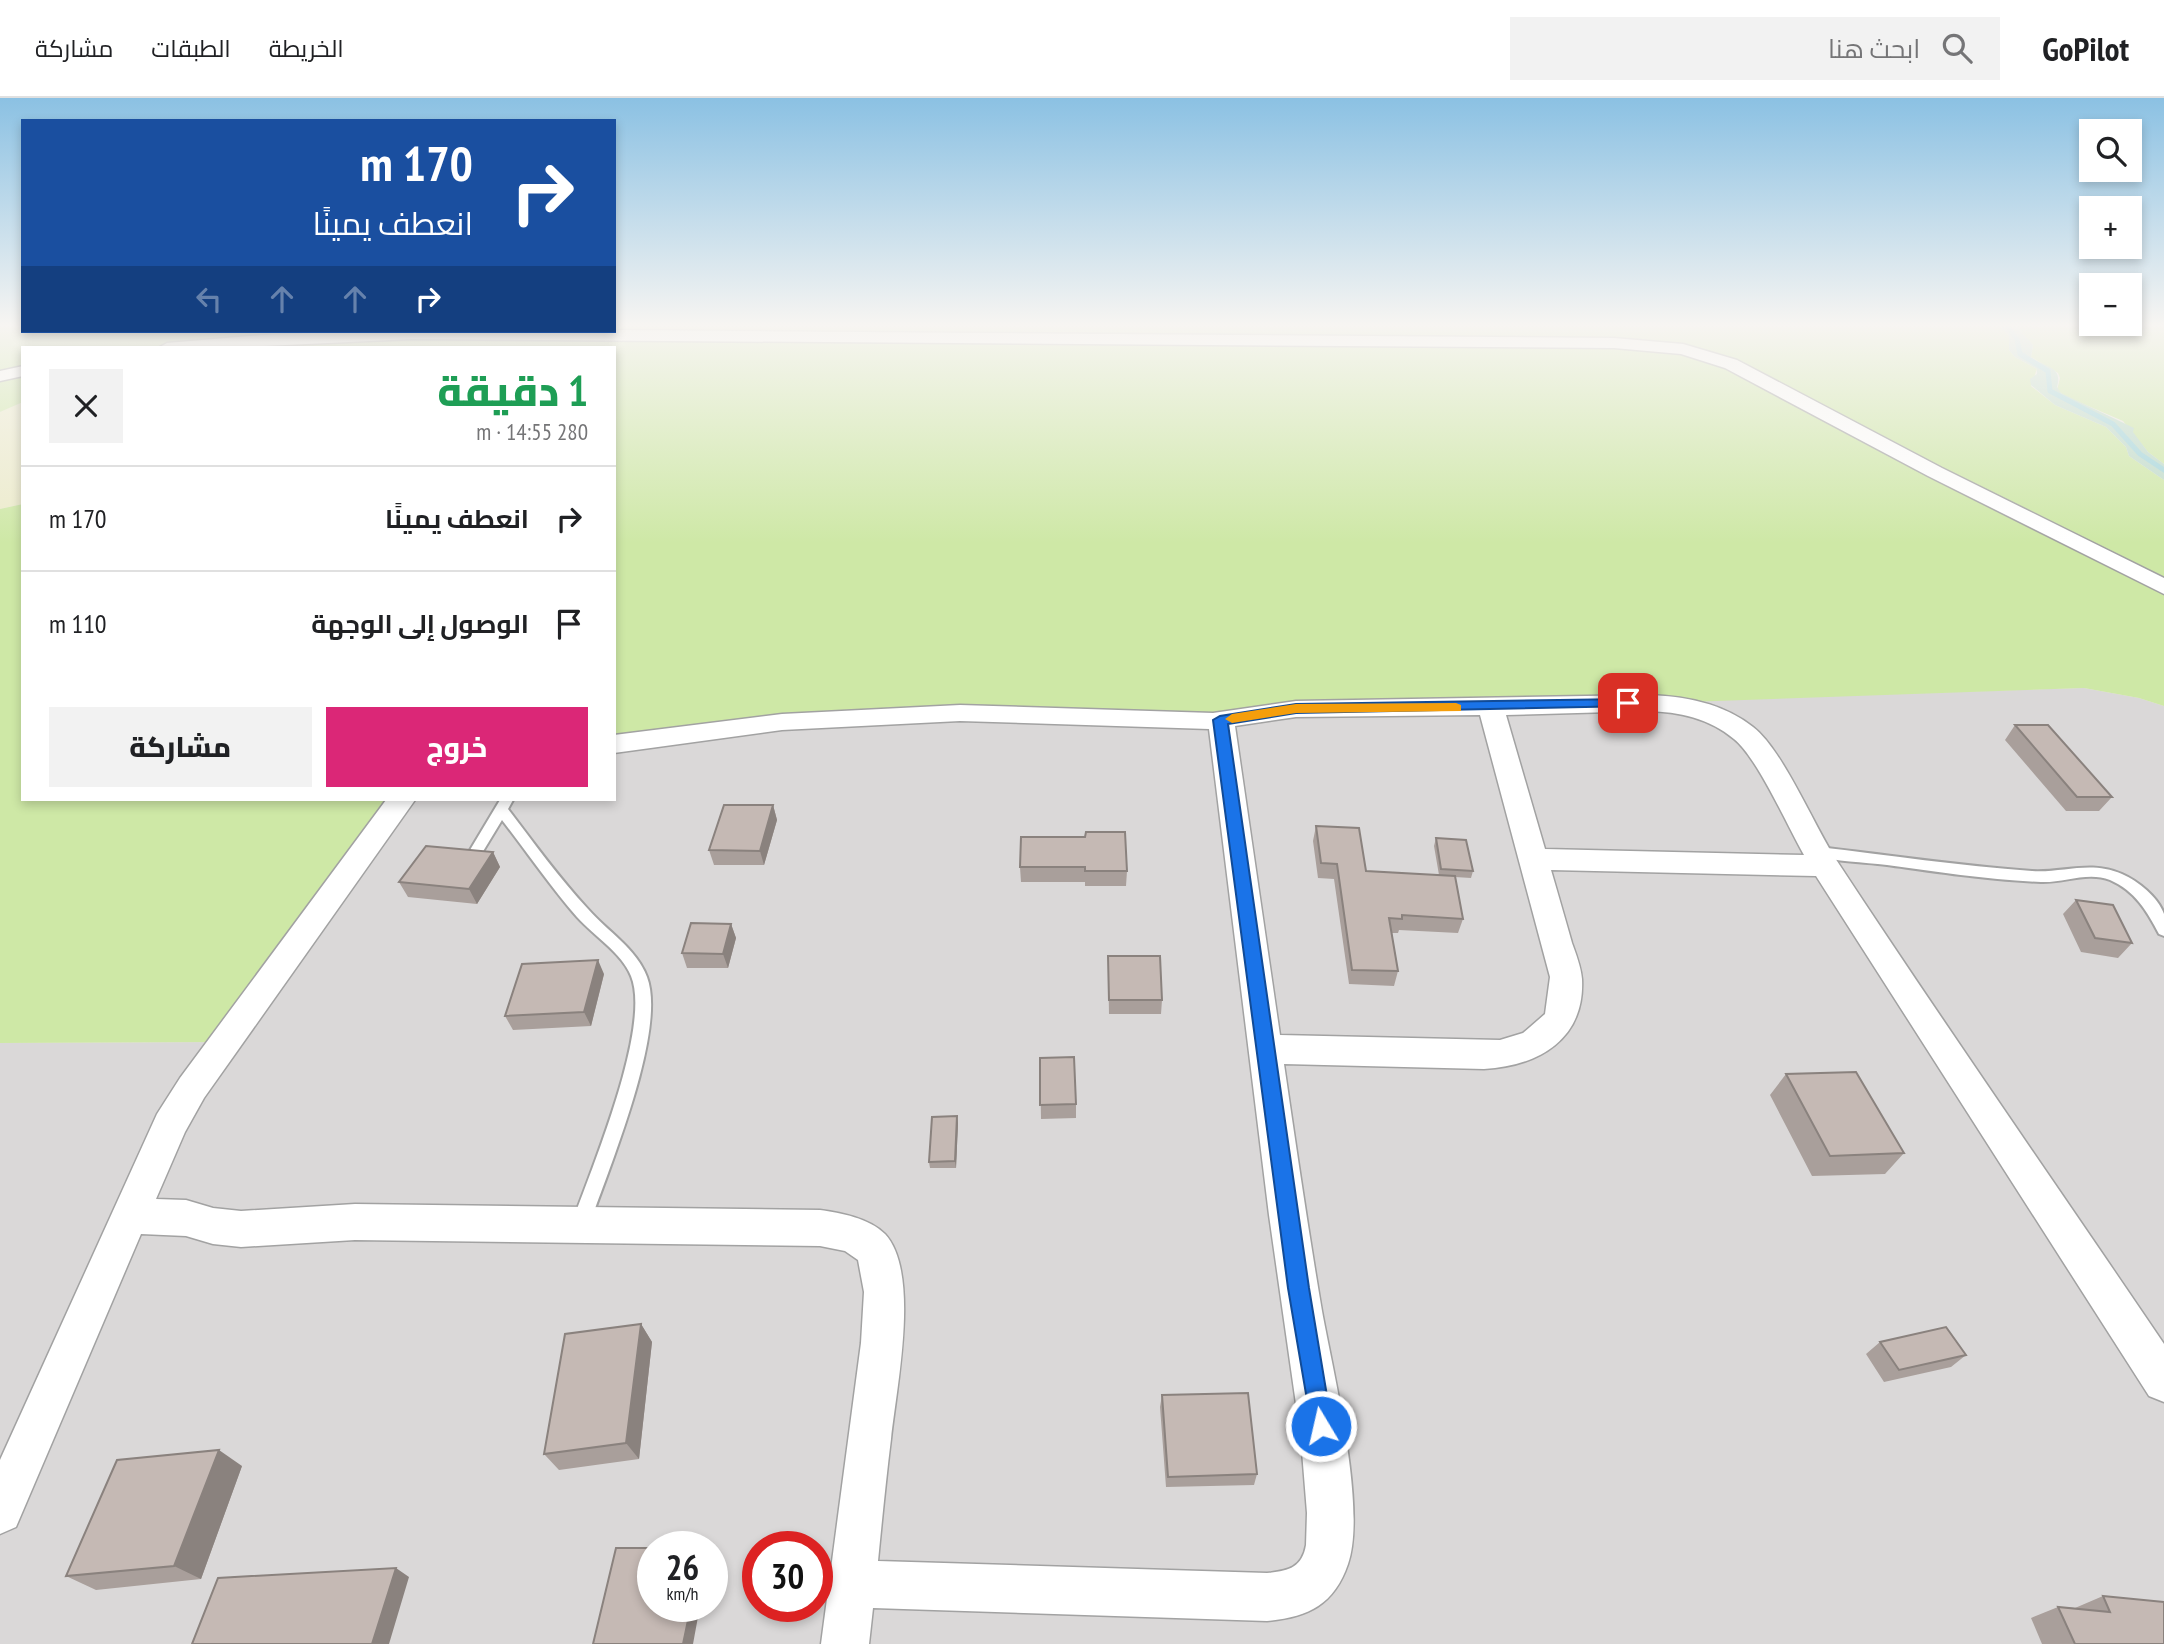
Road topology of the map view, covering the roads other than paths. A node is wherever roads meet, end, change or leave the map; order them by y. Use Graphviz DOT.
graph roads {
  1 [pos="1798,399"];
  2 [pos="2164,587"];
  3 [pos="1491,707"];
  4 [pos="1220,720"];
  5 [pos="616,744"];
  6 [pos="400,801"];
  7 [pos="504,804"];
  8 [pos="477,850"];
  9 [pos="1534,859"];
  10 [pos="1821,859"];
  11 [pos="2164,930"];
  12 [pos="1266,1049"];
  13 [pos="129,1216"];
  14 [pos="580,1224"];
  15 [pos="2164,1381"];
  16 [pos="0,1511"];
  17 [pos="852,1584"];
  18 [pos="845,1644"];
  1 -- 2 [label="street"];
  3 -- 4 [label="street"];
  3 -- 9 [label="street"];
  3 -- 10 [label="street"];
  4 -- 5 [label="street"];
  4 -- 12 [label="street"];
  6 -- 13 [label="street"];
  7 -- 8 [label="lane"];
  7 -- 14 [label="lane"];
  9 -- 10 [label="street"];
  9 -- 12 [label="street"];
  10 -- 11 [label="lane"];
  10 -- 15 [label="street"];
  12 -- 17 [label="street"];
  13 -- 14 [label="street"];
  13 -- 16 [label="street"];
  14 -- 17 [label="street"];
  17 -- 18 [label="street"];
}
